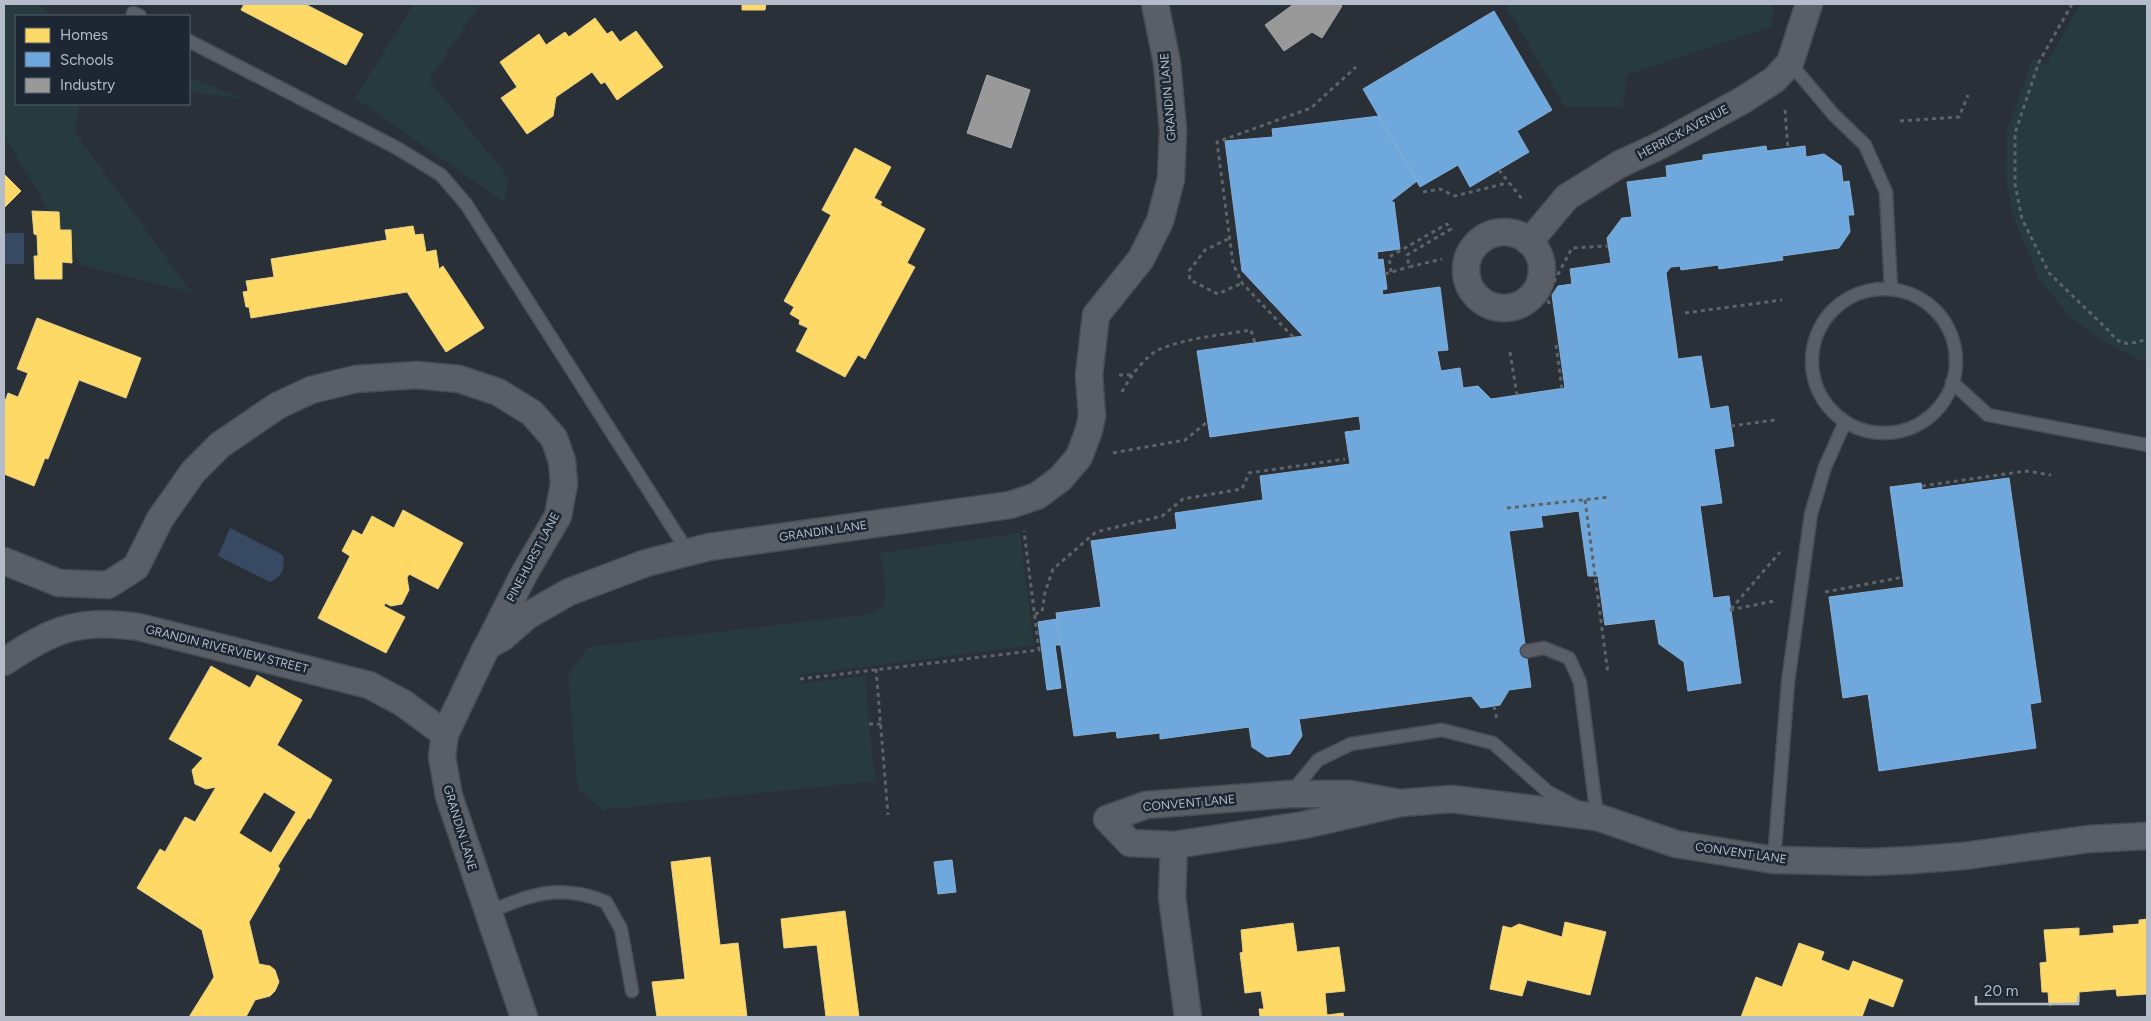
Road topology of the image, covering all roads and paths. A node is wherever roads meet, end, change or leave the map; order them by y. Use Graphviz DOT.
graph roads {
  1 [pos="1155,4"];
  2 [pos="1810,4"];
  3 [pos="2072,4"];
  4 [pos="190,42"];
  5 [pos="1790,63"];
  6 [pos="1356,67"];
  7 [pos="1968,95"];
  8 [pos="1785,110"];
  9 [pos="1900,121"];
  10 [pos="1788,148"];
  11 [pos="1499,170"];
  12 [pos="1507,183"];
  13 [pos="1423,192"];
  14 [pos="1522,199"];
  15 [pos="1228,239"];
  16 [pos="1529,242"];
  17 [pos="1608,246"];
  18 [pos="1442,259"];
  19 [pos="1409,267"];
  20 [pos="1391,272"];
  21 [pos="1385,274"];
  22 [pos="1242,283"];
  23 [pos="1891,289"];
  24 [pos="1782,300"];
  25 [pos="1549,304"];
  26 [pos="1685,313"];
  27 [pos="1293,337"];
  28 [pos="2147,339"];
  29 [pos="1255,343"];
  30 [pos="1556,345"];
  31 [pos="1510,352"];
  32 [pos="1952,382"];
  33 [pos="1562,389"];
  34 [pos="1120,396"];
  35 [pos="1517,396"];
  36 [pos="1775,420"];
  37 [pos="1207,422"];
  38 [pos="1845,422"];
  39 [pos="1731,426"];
  40 [pos="2147,445"];
  41 [pos="1114,446"];
  42 [pos="1345,459"];
  43 [pos="2051,475"];
  44 [pos="1922,486"];
  45 [pos="1610,497"];
  46 [pos="1585,500"];
  47 [pos="1508,508"];
  48 [pos="1024,530"];
  49 [pos="688,552"];
  50 [pos="1780,552"];
  51 [pos="4,561"];
  52 [pos="1903,577"];
  53 [pos="1825,592"];
  54 [pos="1775,601"];
  55 [pos="1035,614"];
  56 [pos="487,646"];
  57 [pos="1527,650"];
  58 [pos="4,662"];
  59 [pos="876,669"];
  60 [pos="1608,674"];
  61 [pos="800,679"];
  62 [pos="1494,706"];
  63 [pos="1498,721"];
  64 [pos="869,724"];
  65 [pos="882,724"];
  66 [pos="445,734"];
  67 [pos="1290,794"];
  68 [pos="1400,803"];
  69 [pos="888,815"];
  70 [pos="1597,817"];
  71 [pos="2147,836"];
  72 [pos="1174,845"];
  73 [pos="1774,860"];
  74 [pos="487,914"];
  75 [pos="632,991"];
  76 [pos="524,1017"];
  77 [pos="1188,1017"];
  1 -- 49 [label="street, GRANDIN LANE"];
  2 -- 5 [label="street, HERRICK AVENUE"];
  3 -- 28 [label="path"];
  4 -- 49 [label="lane"];
  5 -- 16 [label="street, HERRICK AVENUE"];
  5 -- 23 [label="lane"];
  6 -- 15 [label="path"];
  7 -- 9 [label="path"];
  8 -- 10 [label="path"];
  11 -- 12 [label="path"];
  12 -- 13 [label="path"];
  12 -- 14 [label="path"];
  15 -- 22 [label="path"];
  15 -- 22 [label="path"];
  17 -- 25 [label="path"];
  18 -- 19 [label="path"];
  19 -- 20 [label="path"];
  19 -- 20 [label="path"];
  20 -- 21 [label="path"];
  22 -- 27 [label="path"];
  23 -- 32 [label="lane"];
  23 -- 38 [label="lane"];
  24 -- 26 [label="path"];
  29 -- 34 [label="path"];
  30 -- 33 [label="path"];
  31 -- 35 [label="path"];
  32 -- 38 [label="lane"];
  32 -- 40 [label="lane"];
  36 -- 39 [label="path"];
  37 -- 41 [label="path"];
  38 -- 73 [label="lane"];
  42 -- 55 [label="path"];
  43 -- 44 [label="path"];
  45 -- 46 [label="path"];
  46 -- 47 [label="path"];
  46 -- 60 [label="path"];
  48 -- 55 [label="path"];
  49 -- 56 [label="street, GRANDIN LANE"];
  50 -- 54 [label="path"];
  51 -- 56 [label="street, PINEHURST LANE"];
  52 -- 53 [label="path"];
  55 -- 59 [label="path"];
  56 -- 66 [label="street, GRANDIN LANE"];
  57 -- 70 [label="lane"];
  58 -- 66 [label="street, GRANDIN RIVERVIEW STREET"];
  59 -- 61 [label="path"];
  59 -- 65 [label="path"];
  62 -- 63 [label="path"];
  64 -- 65 [label="path"];
  65 -- 69 [label="path"];
  66 -- 74 [label="street, GRANDIN LANE"];
  67 -- 68 [label="street, CONVENT LANE"];
  67 -- 70 [label="lane"];
  67 -- 72 [label="street, CONVENT LANE"];
  68 -- 70 [label="street, CONVENT LANE"];
  68 -- 72 [label="street, CONVENT LANE"];
  70 -- 73 [label="street, CONVENT LANE"];
  71 -- 73 [label="street, CONVENT LANE"];
  72 -- 77 [label="street"];
  74 -- 75 [label="lane"];
  74 -- 76 [label="street, GRANDIN LANE"];
}
